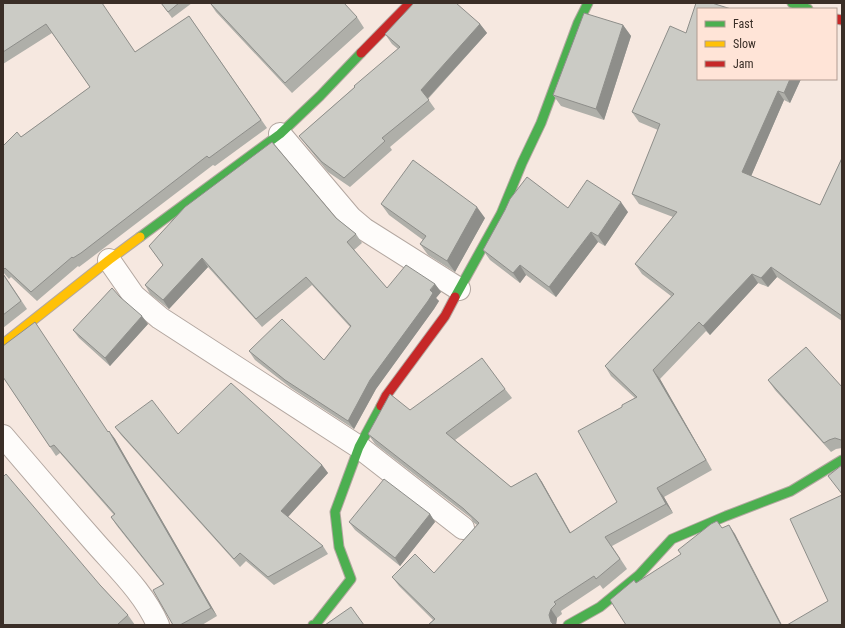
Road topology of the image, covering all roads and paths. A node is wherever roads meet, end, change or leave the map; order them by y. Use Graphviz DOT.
graph roads {
  1 [pos="410,3"];
  2 [pos="588,3"];
  3 [pos="792,3"];
  4 [pos="805,8"];
  5 [pos="280,134"];
  6 [pos="109,260"];
  7 [pos="459,289"];
  8 [pos="3,344"];
  9 [pos="3,436"];
  10 [pos="358,447"];
  11 [pos="842,460"];
  12 [pos="463,528"];
  13 [pos="158,625"];
  14 [pos="313,625"];
  15 [pos="568,625"];
  1 -- 5 [label="street"];
  2 -- 7 [label="street"];
  3 -- 4 [label="street"];
  5 -- 6 [label="street"];
  5 -- 7 [label="street"];
  6 -- 8 [label="street"];
  6 -- 10 [label="street"];
  7 -- 10 [label="street"];
  9 -- 13 [label="street"];
  10 -- 12 [label="street"];
  10 -- 14 [label="street"];
  11 -- 15 [label="street"];
}
